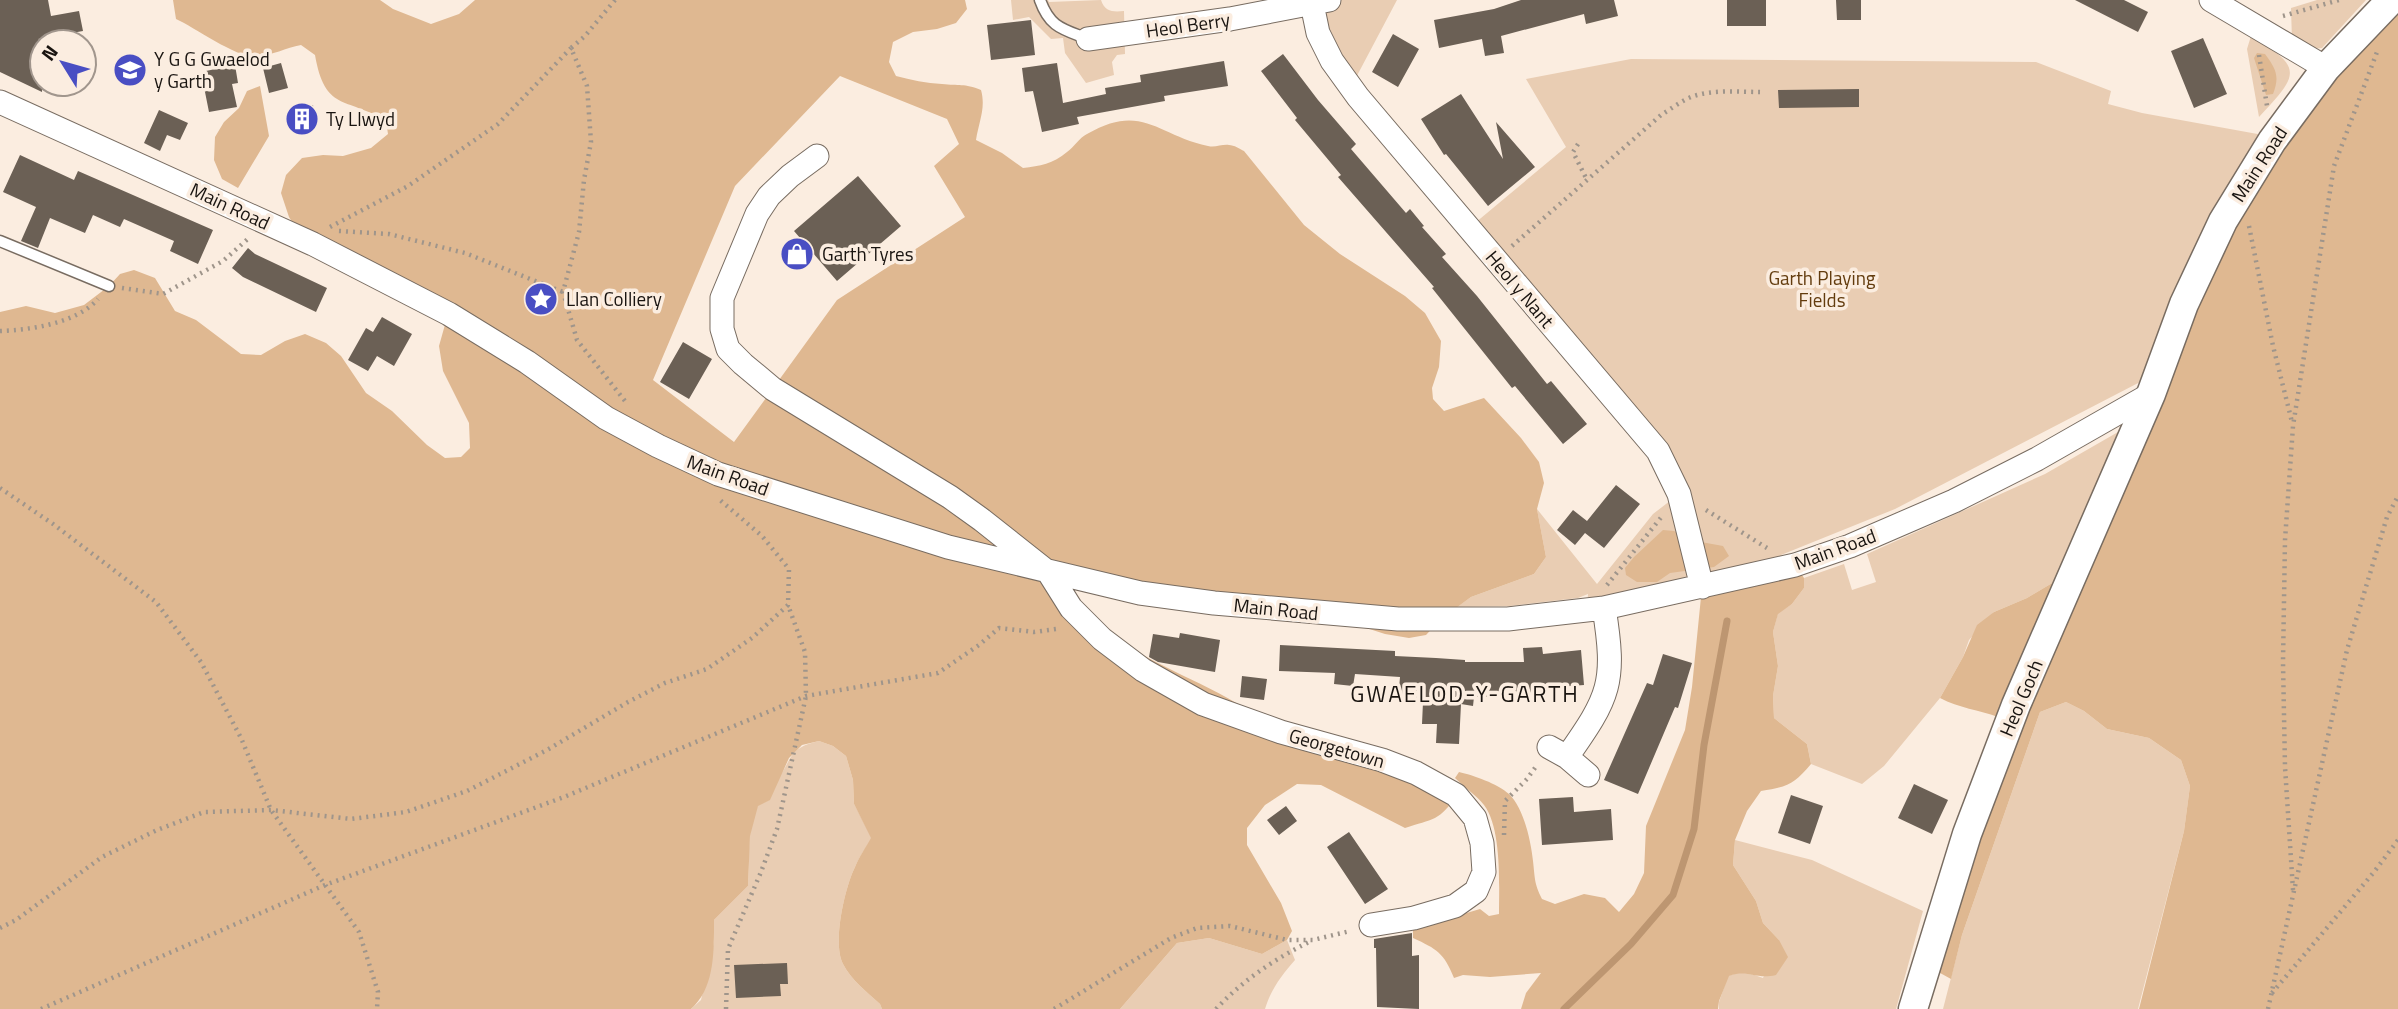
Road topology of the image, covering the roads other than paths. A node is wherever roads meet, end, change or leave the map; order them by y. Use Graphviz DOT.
graph roads {
  1 [pos="1040,0"];
  2 [pos="2211,0"];
  3 [pos="2391,0"];
  4 [pos="1320,2"];
  5 [pos="1088,39"];
  6 [pos="2326,68"];
  7 [pos="0,102"];
  8 [pos="817,156"];
  9 [pos="0,241"];
  10 [pos="109,286"];
  11 [pos="2151,394"];
  12 [pos="1049,573"];
  13 [pos="1702,587"];
  14 [pos="1604,608"];
  15 [pos="1588,775"];
  16 [pos="1371,925"];
  17 [pos="1913,1009"];
  1 -- 5 [label="lane"];
  2 -- 6 [label="street"];
  3 -- 6 [label="street, Main Road"];
  4 -- 5 [label="street, Heol Berry"];
  4 -- 13 [label="street, Heol y Nant"];
  6 -- 11 [label="street, Main Road"];
  7 -- 12 [label="street, Main Road"];
  8 -- 12 [label="street"];
  9 -- 10 [label="lane"];
  11 -- 13 [label="street, Main Road"];
  11 -- 17 [label="street, Heol Goch"];
  12 -- 14 [label="street, Main Road"];
  12 -- 16 [label="street, Georgetown"];
  13 -- 14 [label="street, Main Road"];
  14 -- 15 [label="street"];
}
